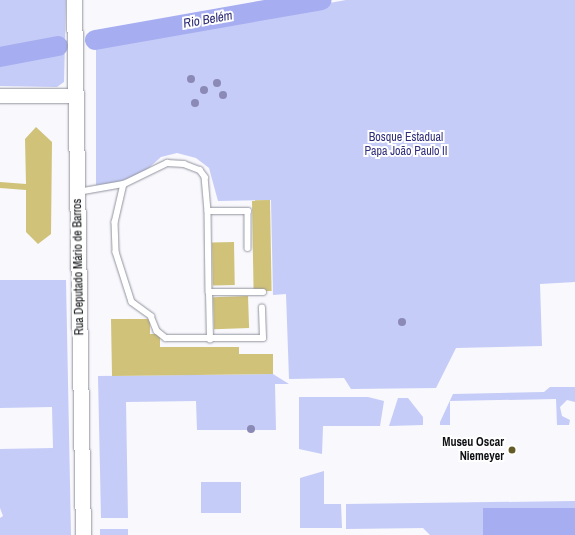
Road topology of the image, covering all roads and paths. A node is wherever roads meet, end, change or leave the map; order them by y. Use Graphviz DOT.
graph roads {
  1 [pos="74,0"];
  2 [pos="0,96"];
  3 [pos="76,96"];
  4 [pos="124,184"];
  5 [pos="78,192"];
  6 [pos="208,211"];
  7 [pos="248,248"];
  8 [pos="209,292"];
  9 [pos="262,292"];
  10 [pos="262,308"];
  11 [pos="210,340"];
  12 [pos="83,535"];
  1 -- 3 [label="main road, Rua Deputado Mário de Barros"];
  2 -- 3 [label="street"];
  3 -- 5 [label="main road, Rua Deputado Mário de Barros"];
  4 -- 5 [label="lane"];
  4 -- 6 [label="lane"];
  4 -- 11 [label="lane"];
  5 -- 12 [label="main road, Rua Deputado Mário de Barros"];
  6 -- 7 [label="lane"];
  6 -- 8 [label="lane"];
  8 -- 9 [label="lane"];
  8 -- 11 [label="lane"];
  10 -- 11 [label="lane"];
}
